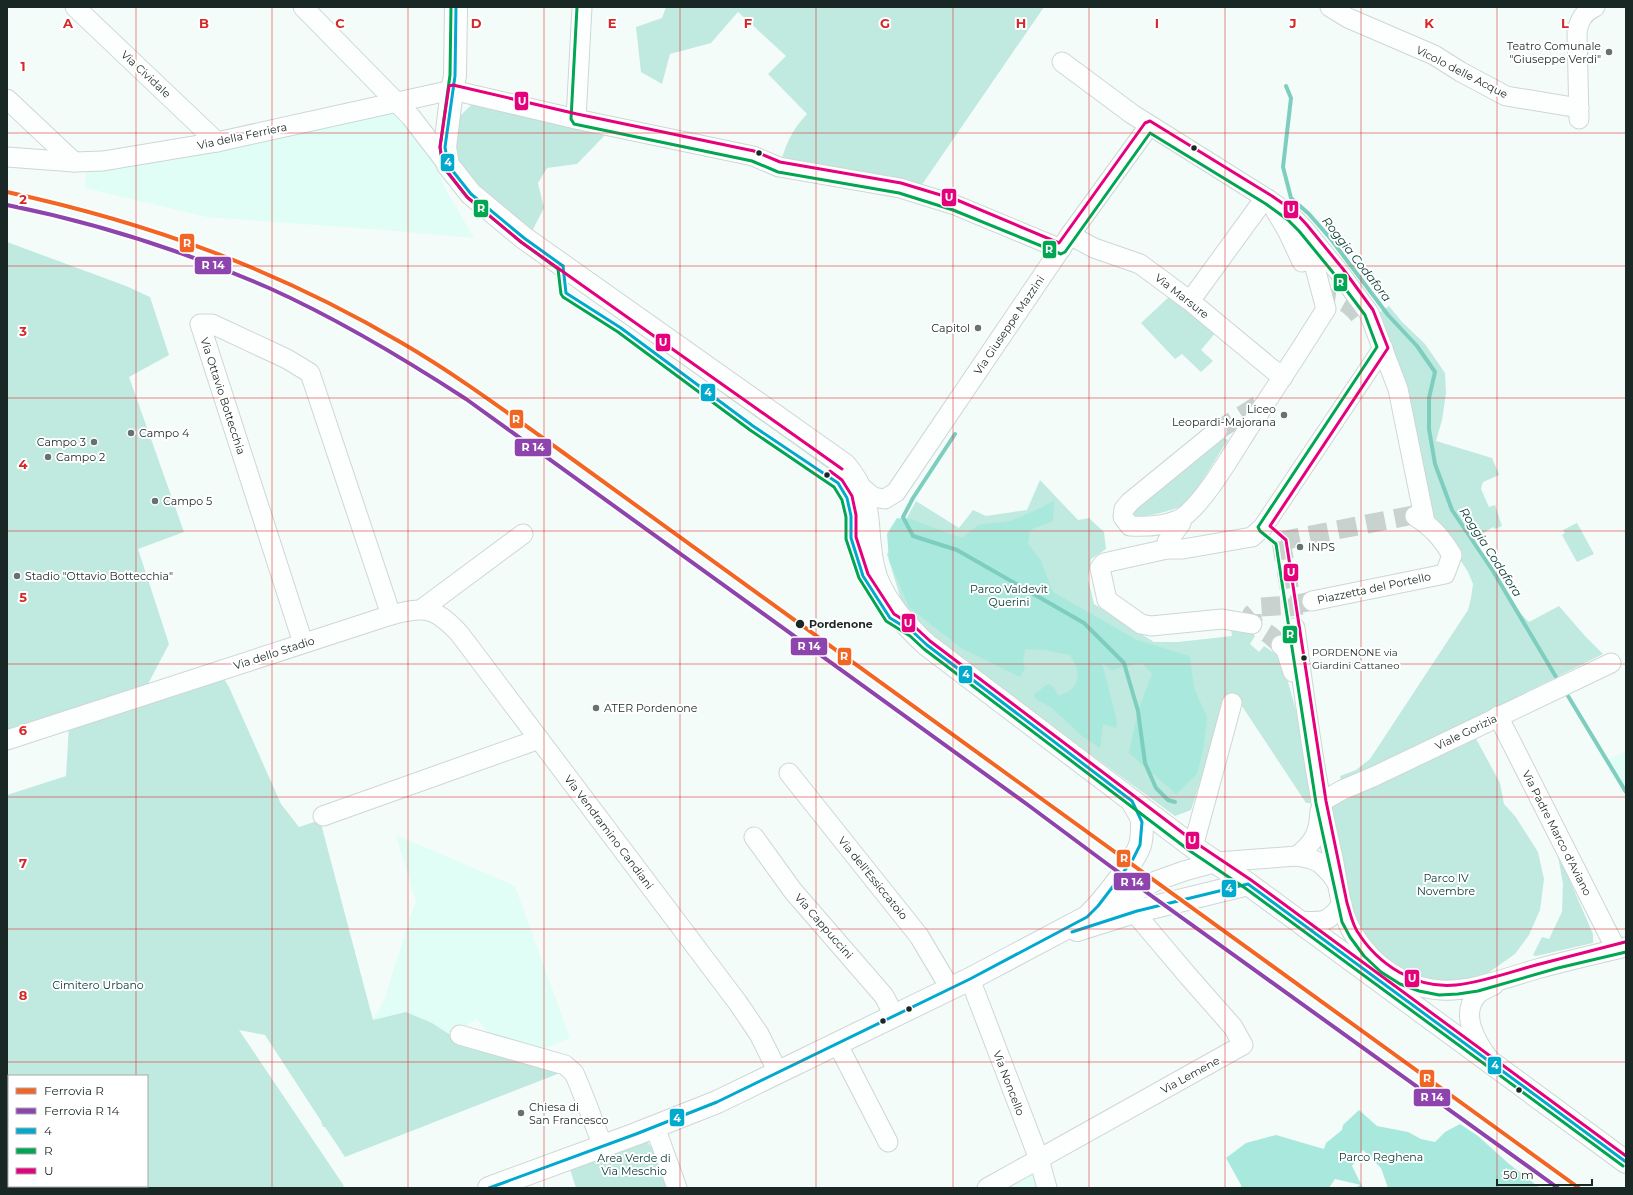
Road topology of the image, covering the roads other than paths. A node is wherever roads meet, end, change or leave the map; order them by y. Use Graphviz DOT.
graph roads {
  1 [pos="75,7"];
  2 [pos="303,7"];
  3 [pos="456,7"];
  4 [pos="582,7"];
  5 [pos="1330,7"];
  6 [pos="1593,8"];
  7 [pos="1062,62"];
  8 [pos="452,90"];
  9 [pos="7,99"];
  10 [pos="397,103"];
  11 [pos="576,119"];
  12 [pos="1149,126"];
  13 [pos="217,142"];
  14 [pos="7,157"];
  15 [pos="74,162"];
  16 [pos="448,165"];
  17 [pos="1267,199"];
  18 [pos="1291,216"];
  19 [pos="1066,242"];
  20 [pos="1307,275"];
  21 [pos="1190,301"];
  22 [pos="1364,322"];
  23 [pos="1383,348"];
  24 [pos="1283,377"];
  25 [pos="1216,431"];
  26 [pos="863,494"];
  27 [pos="1181,523"];
  28 [pos="522,534"];
  29 [pos="1167,549"];
  30 [pos="1312,601"];
  31 [pos="422,609"];
  32 [pos="391,614"];
  33 [pos="1252,624"];
  34 [pos="1291,633"];
  35 [pos="303,643"];
  36 [pos="1611,663"];
  37 [pos="1232,703"];
  38 [pos="1498,716"];
  39 [pos="539,739"];
  40 [pos="7,740"];
  41 [pos="789,773"];
  42 [pos="1132,801"];
  43 [pos="1321,802"];
  44 [pos="323,816"];
  45 [pos="754,837"];
  46 [pos="1193,847"];
  47 [pos="1297,856"];
  48 [pos="1217,862"];
  49 [pos="1248,884"];
  50 [pos="1340,895"];
  51 [pos="1134,912"];
  52 [pos="1087,917"];
  53 [pos="1298,921"];
  54 [pos="1621,948"];
  55 [pos="1024,951"];
  56 [pos="970,979"];
  57 [pos="1503,980"];
  58 [pos="950,988"];
  59 [pos="894,1015"];
  60 [pos="460,1035"];
  61 [pos="838,1043"];
  62 [pos="1495,1066"];
  63 [pos="778,1072"];
  64 [pos="655,1127"];
  65 [pos="888,1142"];
  66 [pos="603,1146"];
  67 [pos="1038,1159"];
  68 [pos="1626,1162"];
  69 [pos="517,1183"];
  70 [pos="489,1188"];
  71 [pos="677,1188"];
  72 [pos="986,1188"];
  73 [pos="1047,1188"];
  1 -- 13 [label="street, Via Cividale"];
  2 -- 10 [label="street"];
  3 -- 8 [label="main road"];
  4 -- 11 [label="street"];
  5 -- 6 [label="street, Vicolo delle Acque"];
  7 -- 12 [label="street"];
  8 -- 10 [label="street, Via della Ferriera"];
  8 -- 11 [label="street, Via Marsure"];
  8 -- 16 [label="main road"];
  9 -- 15 [label="street"];
  10 -- 13 [label="street, Via della Ferriera"];
  10 -- 16 [label="street"];
  11 -- 19 [label="street, Via Marsure"];
  12 -- 17 [label="street"];
  12 -- 19 [label="street, Via Giuseppe Mazzini"];
  13 -- 15 [label="street, Via della Ferriera"];
  14 -- 15 [label="street, Via della Ferriera"];
  16 -- 26 [label="main road"];
  17 -- 18 [label="street"];
  17 -- 20 [label="street"];
  17 -- 21 [label="street"];
  18 -- 23 [label="street, Piazzetta del Portello"];
  18 -- 24 [label="street"];
  19 -- 21 [label="street, Via Marsure"];
  19 -- 26 [label="street, Via Giuseppe Mazzini"];
  21 -- 24 [label="street, Via Marsure"];
  22 -- 23 [label="street"];
  23 -- 29 [label="street"];
  23 -- 30 [label="street, Piazzetta del Portello"];
  24 -- 25 [label="street"];
  26 -- 42 [label="main road"];
  27 -- 29 [label="street"];
  28 -- 31 [label="street, Via dello Stadio"];
  29 -- 33 [label="street"];
  31 -- 32 [label="street, Via dello Stadio"];
  31 -- 39 [label="street, Via Vendramino Candiani"];
  32 -- 35 [label="street, Via dello Stadio"];
  32 -- 35 [label="street, Via Ottavio Bottecchia"];
  34 -- 43 [label="street"];
  35 -- 40 [label="street, Via dello Stadio"];
  36 -- 38 [label="street, Viale Gorizia"];
  37 -- 46 [label="street"];
  38 -- 43 [label="street, Viale Gorizia"];
  38 -- 54 [label="street, Via Padre Marco d'Aviano"];
  39 -- 44 [label="street"];
  39 -- 63 [label="street, Via Vendramino Candiani"];
  41 -- 58 [label="street, Via dell'Essiccatoio"];
  42 -- 46 [label="main road"];
  42 -- 52 [label="main road"];
  43 -- 47 [label="street"];
  43 -- 50 [label="street"];
  45 -- 59 [label="street, Via Cappuccini"];
  46 -- 48 [label="main road"];
  47 -- 48 [label="street"];
  47 -- 50 [label="street"];
  48 -- 49 [label="main road"];
  48 -- 52 [label="street"];
  49 -- 51 [label="main road"];
  49 -- 53 [label="main road"];
  50 -- 53 [label="street"];
  50 -- 57 [label="street"];
  51 -- 55 [label="main road"];
  51 -- 67 [label="street, Via Lemene"];
  52 -- 55 [label="main road"];
  53 -- 62 [label="main road"];
  54 -- 57 [label="street"];
  55 -- 56 [label="main road"];
  56 -- 58 [label="main road"];
  56 -- 67 [label="street, Via Noncello"];
  57 -- 62 [label="street"];
  58 -- 59 [label="main road"];
  59 -- 61 [label="main road"];
  60 -- 66 [label="street"];
  61 -- 63 [label="main road"];
  61 -- 65 [label="street"];
  62 -- 68 [label="main road"];
  63 -- 64 [label="main road"];
  64 -- 66 [label="main road"];
  64 -- 71 [label="street"];
  66 -- 69 [label="main road"];
  67 -- 72 [label="street, Via Lemene"];
  67 -- 73 [label="street, Via Noncello"];
  69 -- 70 [label="main road"];
}
